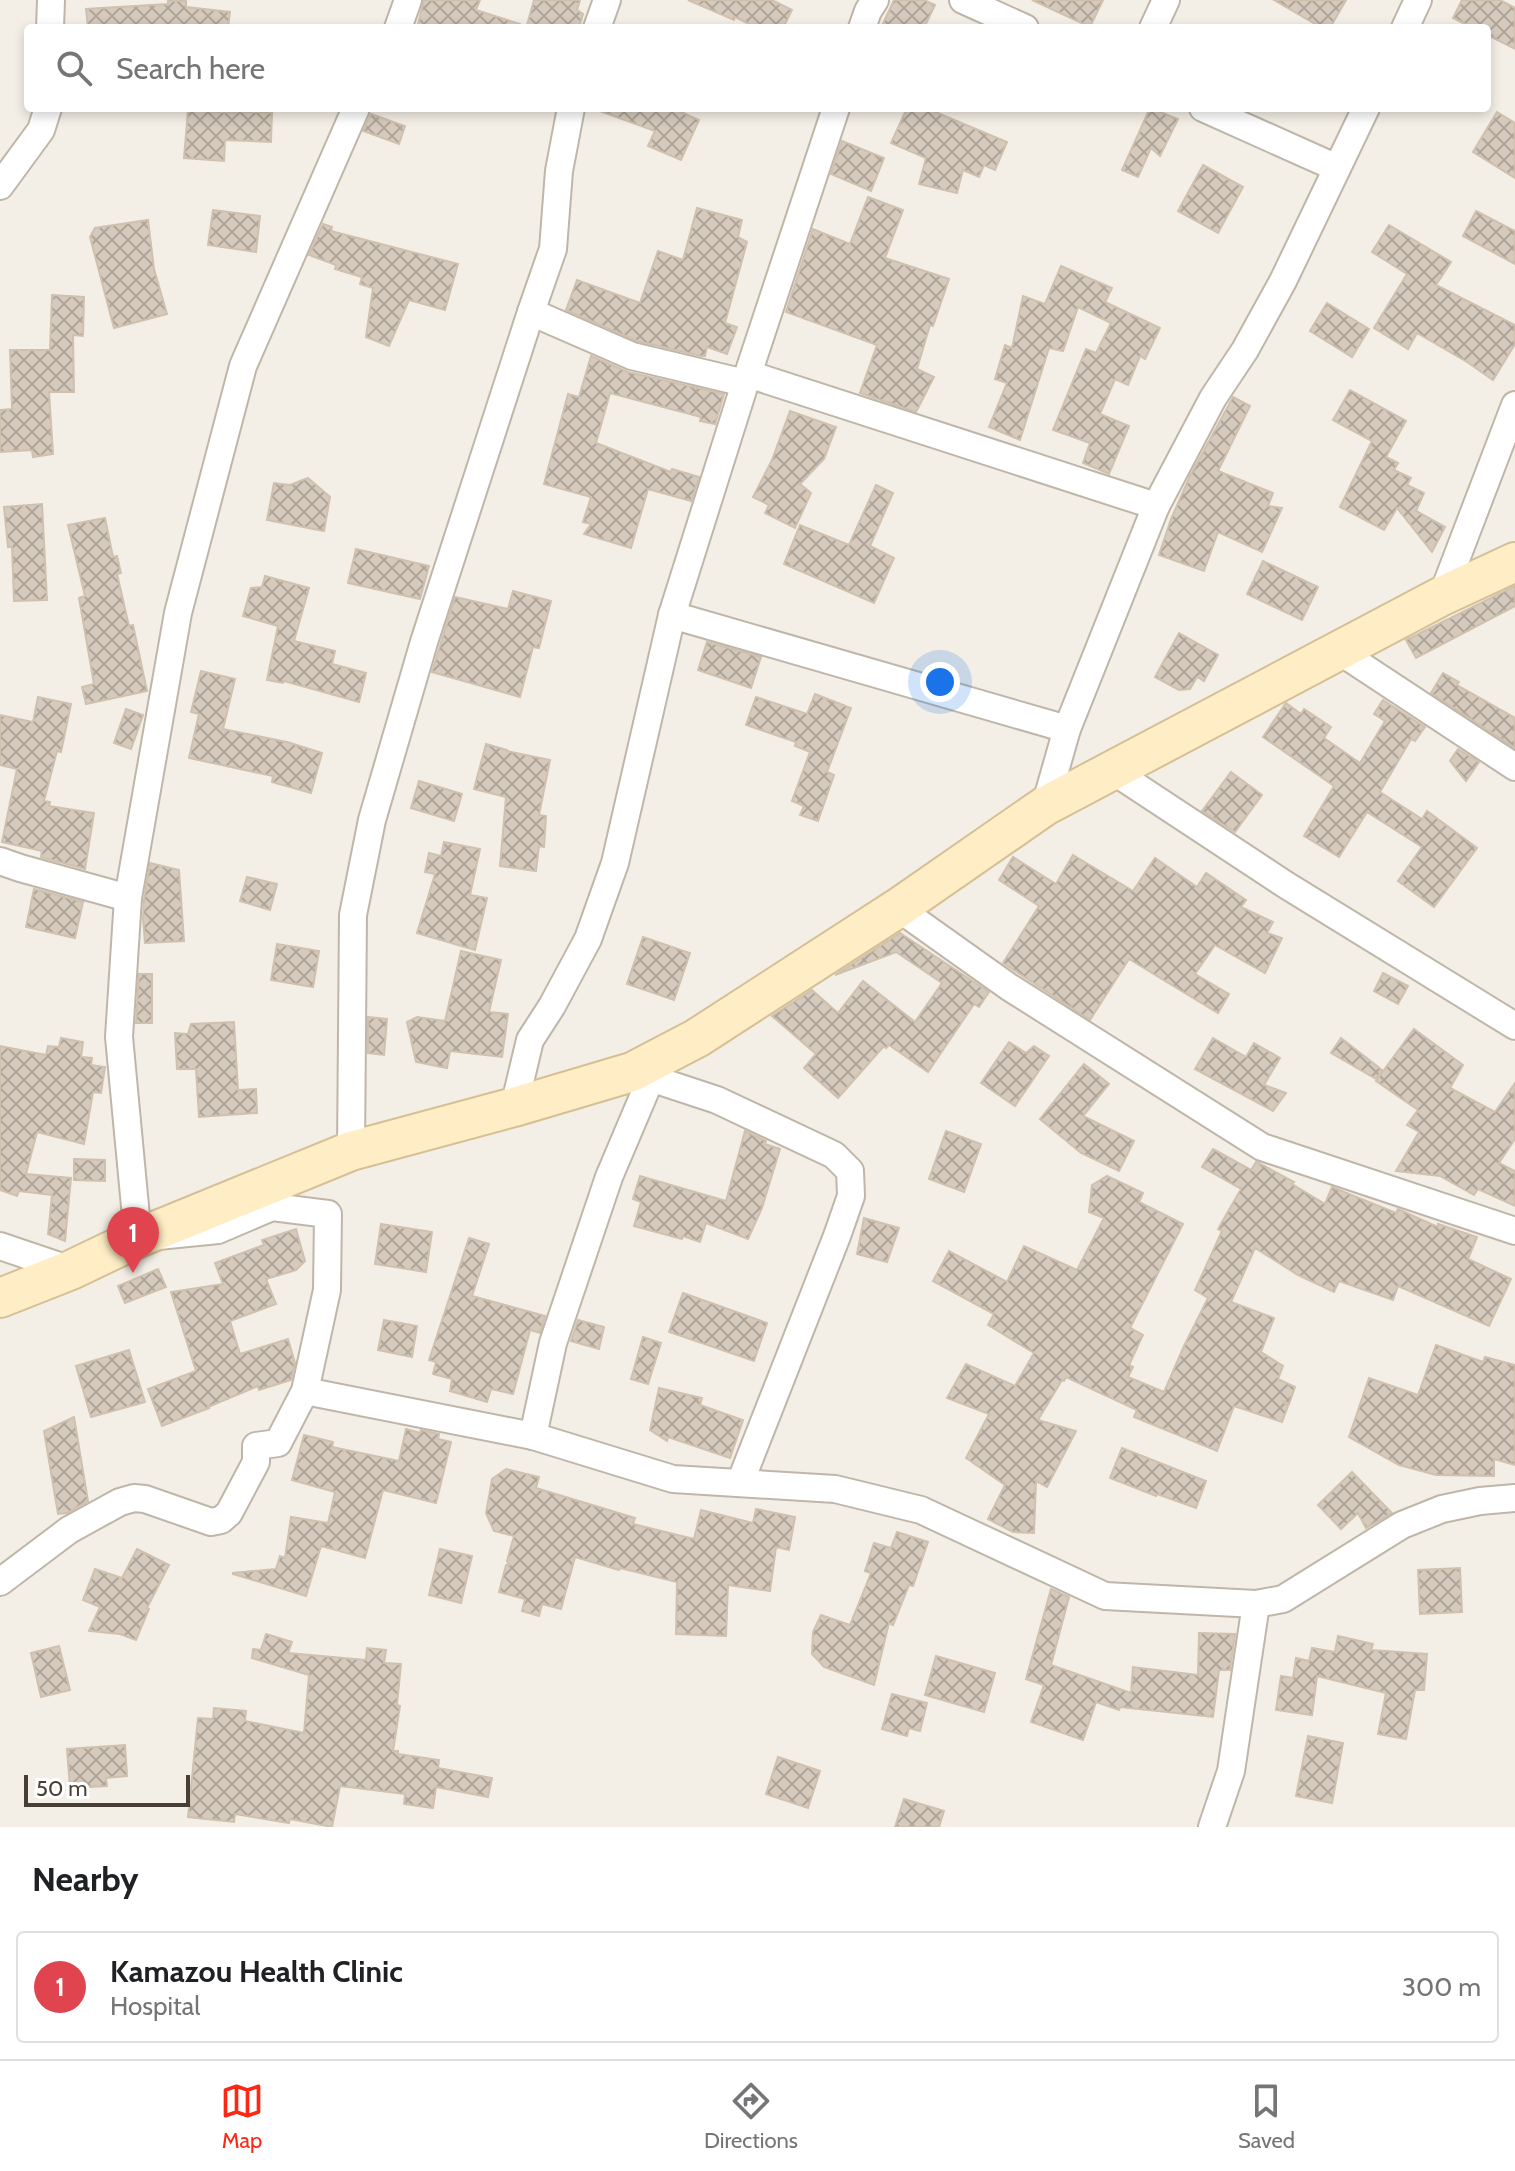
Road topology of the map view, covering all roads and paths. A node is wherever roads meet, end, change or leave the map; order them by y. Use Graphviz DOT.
graph roads {
  1 [pos="51,0"];
  2 [pos="408,0"];
  3 [pos="607,0"];
  4 [pos="875,0"];
  5 [pos="963,0"];
  6 [pos="1166,0"];
  7 [pos="1418,0"];
  8 [pos="50,24"];
  9 [pos="399,24"];
  10 [pos="598,24"];
  11 [pos="863,24"];
  12 [pos="1016,24"];
  13 [pos="1155,24"];
  14 [pos="1407,24"];
  15 [pos="47,112"];
  16 [pos="354,112"];
  17 [pos="570,112"];
  18 [pos="835,112"];
  19 [pos="1212,112"];
  20 [pos="1364,112"];
  21 [pos="1337,168"];
  22 [pos="0,186"];
  23 [pos="531,312"];
  24 [pos="746,378"];
  25 [pos="1515,405"];
  26 [pos="1156,506"];
  27 [pos="1515,562"];
  28 [pos="1442,596"];
  29 [pos="672,615"];
  30 [pos="1339,651"];
  31 [pos="1067,729"];
  32 [pos="1515,767"];
  33 [pos="1113,771"];
  34 [pos="1045,806"];
  35 [pos="0,861"];
  36 [pos="128,898"];
  37 [pos="898,908"];
  38 [pos="1515,1026"];
  39 [pos="642,1075"];
  40 [pos="514,1107"];
  41 [pos="351,1151"];
  42 [pos="1515,1231"];
  43 [pos="138,1238"];
  44 [pos="0,1246"];
  45 [pos="71,1270"];
  46 [pos="0,1298"];
  47 [pos="305,1391"];
  48 [pos="533,1436"];
  49 [pos="740,1483"];
  50 [pos="1515,1498"];
  51 [pos="0,1582"];
  52 [pos="1256,1604"];
  53 [pos="1212,1827"];
  1 -- 8 [label="street"];
  2 -- 9 [label="street"];
  3 -- 10 [label="street"];
  4 -- 11 [label="street"];
  5 -- 12 [label="street"];
  6 -- 13 [label="street"];
  7 -- 14 [label="street"];
  15 -- 22 [label="street"];
  16 -- 36 [label="street"];
  17 -- 23 [label="street"];
  18 -- 24 [label="street"];
  19 -- 21 [label="street"];
  20 -- 21 [label="street"];
  21 -- 26 [label="street"];
  23 -- 24 [label="street"];
  23 -- 41 [label="street"];
  24 -- 26 [label="street"];
  24 -- 29 [label="street"];
  25 -- 28 [label="street"];
  26 -- 31 [label="street"];
  27 -- 28 [label="street"];
  28 -- 30 [label="street"];
  29 -- 31 [label="street"];
  29 -- 40 [label="street"];
  30 -- 32 [label="street"];
  30 -- 33 [label="street"];
  31 -- 34 [label="street"];
  33 -- 34 [label="street"];
  33 -- 38 [label="street"];
  34 -- 37 [label="street"];
  35 -- 36 [label="street"];
  36 -- 43 [label="street"];
  37 -- 39 [label="street"];
  37 -- 42 [label="street"];
  39 -- 40 [label="street"];
  39 -- 48 [label="street"];
  39 -- 49 [label="street"];
  40 -- 41 [label="street"];
  41 -- 43 [label="street"];
  43 -- 45 [label="street"];
  43 -- 47 [label="street"];
  44 -- 45 [label="street"];
  45 -- 46 [label="street"];
  47 -- 48 [label="street"];
  47 -- 51 [label="street"];
  48 -- 49 [label="street"];
  49 -- 52 [label="street"];
  50 -- 52 [label="street"];
  52 -- 53 [label="street"];
}
